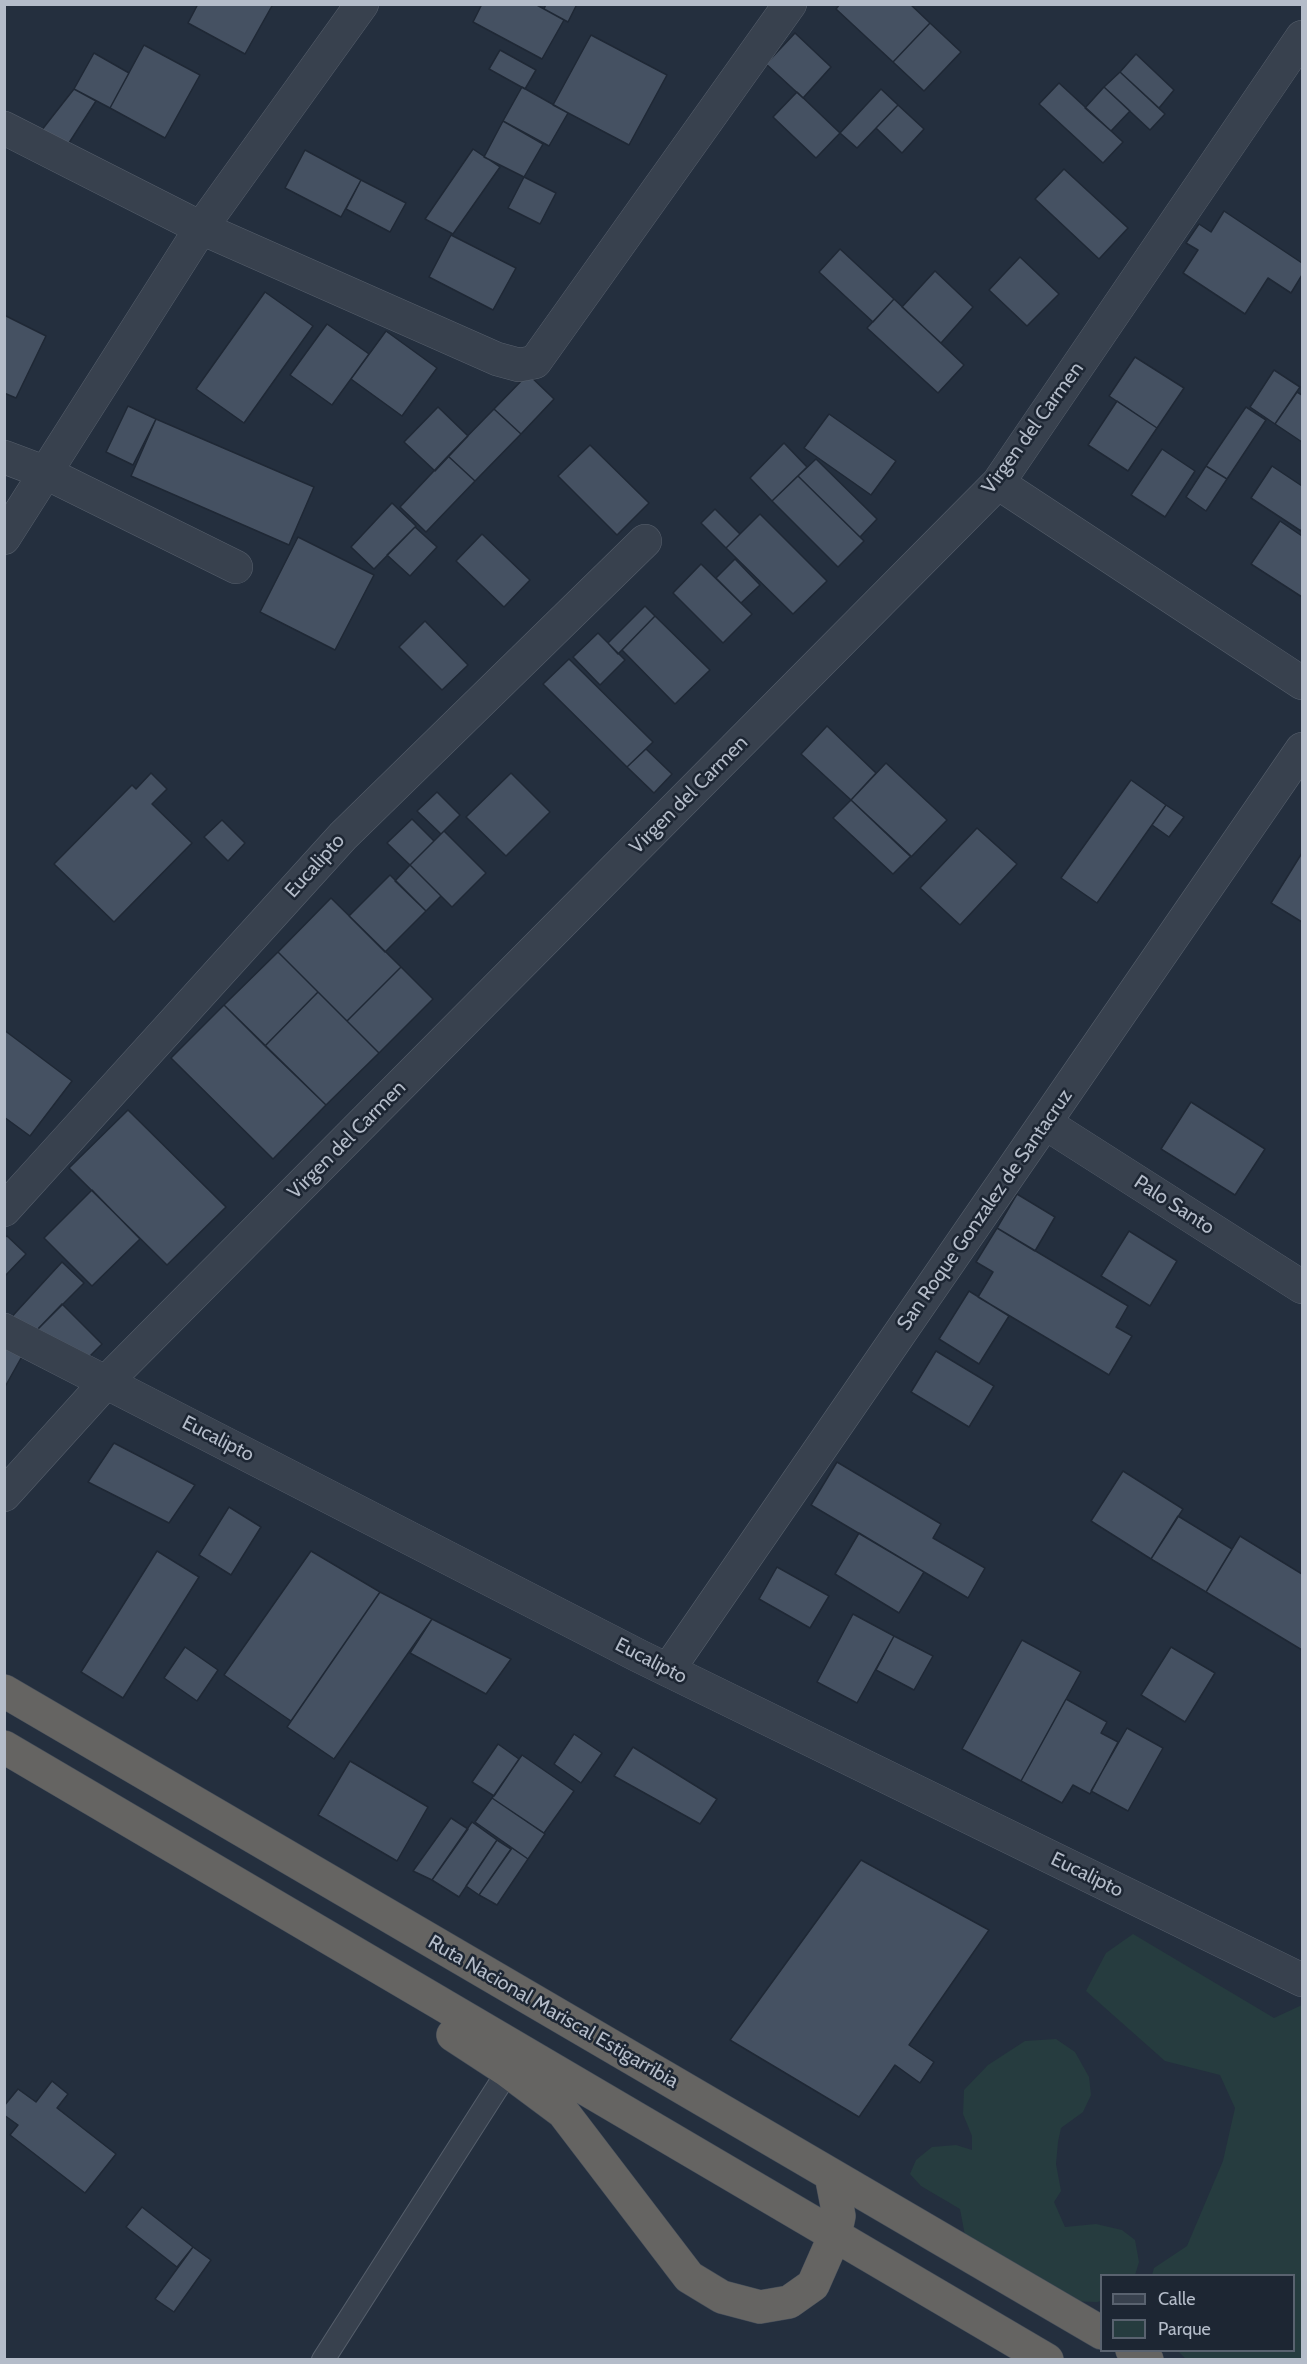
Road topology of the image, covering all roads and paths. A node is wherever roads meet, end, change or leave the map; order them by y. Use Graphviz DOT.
graph roads {
  1 [pos="362,4"];
  2 [pos="790,4"];
  3 [pos="1302,37"];
  4 [pos="4,128"];
  5 [pos="201,228"];
  6 [pos="4,457"];
  7 [pos="45,472"];
  8 [pos="998,483"];
  9 [pos="4,538"];
  10 [pos="645,541"];
  11 [pos="236,567"];
  12 [pos="1302,683"];
  13 [pos="1302,749"];
  14 [pos="1293,782"];
  15 [pos="1045,1123"];
  16 [pos="4,1210"];
  17 [pos="1302,1287"];
  18 [pos="4,1330"];
  19 [pos="107,1382"];
  20 [pos="4,1495"];
  21 [pos="668,1670"];
  22 [pos="4,1691"];
  23 [pos="4,1748"];
  24 [pos="256,1896"];
  25 [pos="1302,1980"];
  26 [pos="508,2071"];
  27 [pos="831,2175"];
  28 [pos="835,2235"];
  29 [pos="1100,2332"];
  30 [pos="1134,2352"];
  31 [pos="322,2360"];
  32 [pos="1047,2360"];
  33 [pos="1147,2360"];
  1 -- 5 [label="street"];
  2 -- 5 [label="street"];
  3 -- 8 [label="street, Virgen del Carmen"];
  4 -- 5 [label="street"];
  5 -- 7 [label="street"];
  6 -- 7 [label="street"];
  7 -- 9 [label="street"];
  7 -- 11 [label="street"];
  8 -- 12 [label="street"];
  8 -- 19 [label="street, Virgen del Carmen"];
  10 -- 16 [label="street, Eucalipto"];
  13 -- 14 [label="street, San Roque Gonzalez de Santacruz"];
  14 -- 15 [label="street, San Roque Gonzalez de Santacruz"];
  15 -- 17 [label="street, Palo Santo"];
  15 -- 21 [label="street, San Roque Gonzalez de Santacruz"];
  18 -- 19 [label="street, Eucalipto"];
  19 -- 20 [label="street, Virgen del Carmen"];
  19 -- 21 [label="street, Eucalipto"];
  21 -- 25 [label="street, Eucalipto"];
  22 -- 27 [label="highway, Ruta Nacional Mariscal Estigarribia"];
  23 -- 24 [label="highway"];
  24 -- 26 [label="highway"];
  24 -- 28 [label="highway"];
  26 -- 28 [label="highway"];
  26 -- 31 [label="lane"];
  27 -- 28 [label="highway"];
  27 -- 29 [label="highway, Ruta Nacional Mariscal Estigarribia"];
  28 -- 32 [label="highway"];
  30 -- 33 [label="highway"];
}
